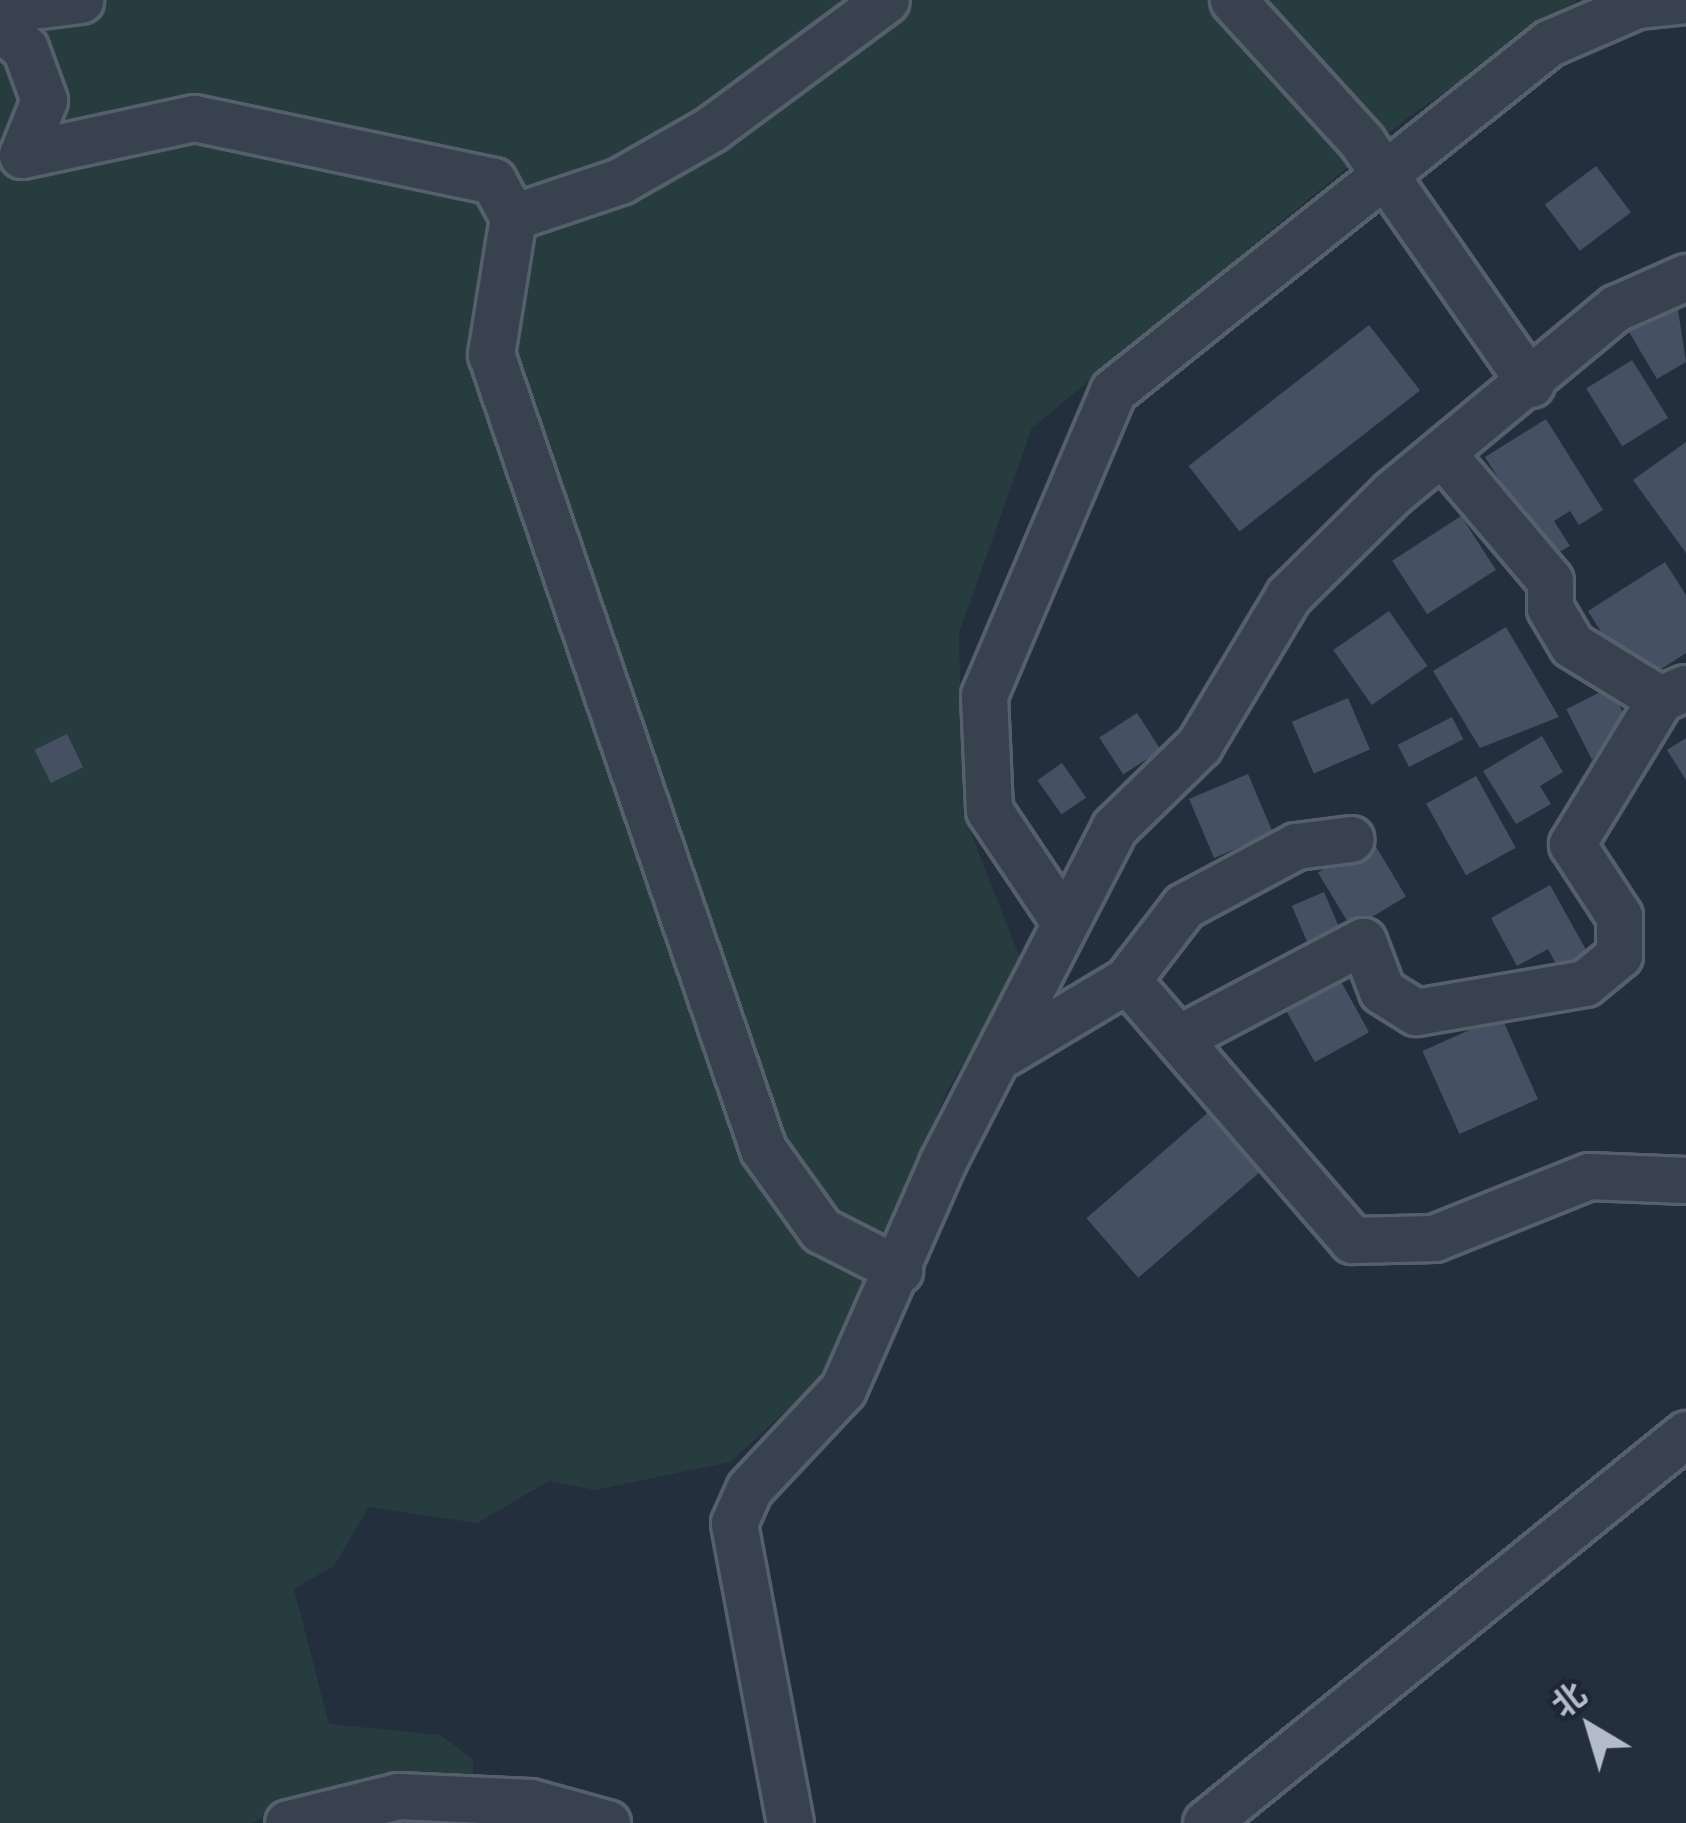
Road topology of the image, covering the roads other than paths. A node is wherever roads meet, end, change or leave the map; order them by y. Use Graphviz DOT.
graph roads {
  1 [pos="80,0"];
  2 [pos="886,0"];
  3 [pos="1233,0"];
  4 [pos="1685,0"];
  5 [pos="0,10"];
  6 [pos="0,28"];
  7 [pos="1373,159"];
  8 [pos="513,217"];
  9 [pos="1686,277"];
  10 [pos="1531,384"];
  11 [pos="1442,453"];
  12 [pos="1673,694"];
  13 [pos="1351,839"];
  14 [pos="1062,919"];
  15 [pos="1127,980"];
  16 [pos="1179,1038"];
  17 [pos="1005,1053"];
  18 [pos="1686,1180"];
  19 [pos="899,1270"];
  20 [pos="1686,1434"];
  21 [pos="288,1823"];
  22 [pos="608,1823"];
  23 [pos="790,1823"];
  24 [pos="1206,1823"];
  1 -- 5 [label="street"];
  2 -- 8 [label="street"];
  3 -- 7 [label="street"];
  4 -- 7 [label="street"];
  6 -- 8 [label="street"];
  7 -- 10 [label="street"];
  7 -- 14 [label="street"];
  8 -- 19 [label="street"];
  9 -- 10 [label="street"];
  10 -- 11 [label="street"];
  11 -- 12 [label="street"];
  11 -- 14 [label="street"];
  12 -- 16 [label="street"];
  13 -- 15 [label="street"];
  14 -- 17 [label="street"];
  15 -- 16 [label="street"];
  15 -- 17 [label="street"];
  16 -- 18 [label="street"];
  17 -- 19 [label="street"];
  19 -- 23 [label="street"];
  20 -- 24 [label="street"];
  21 -- 22 [label="street"];
}
